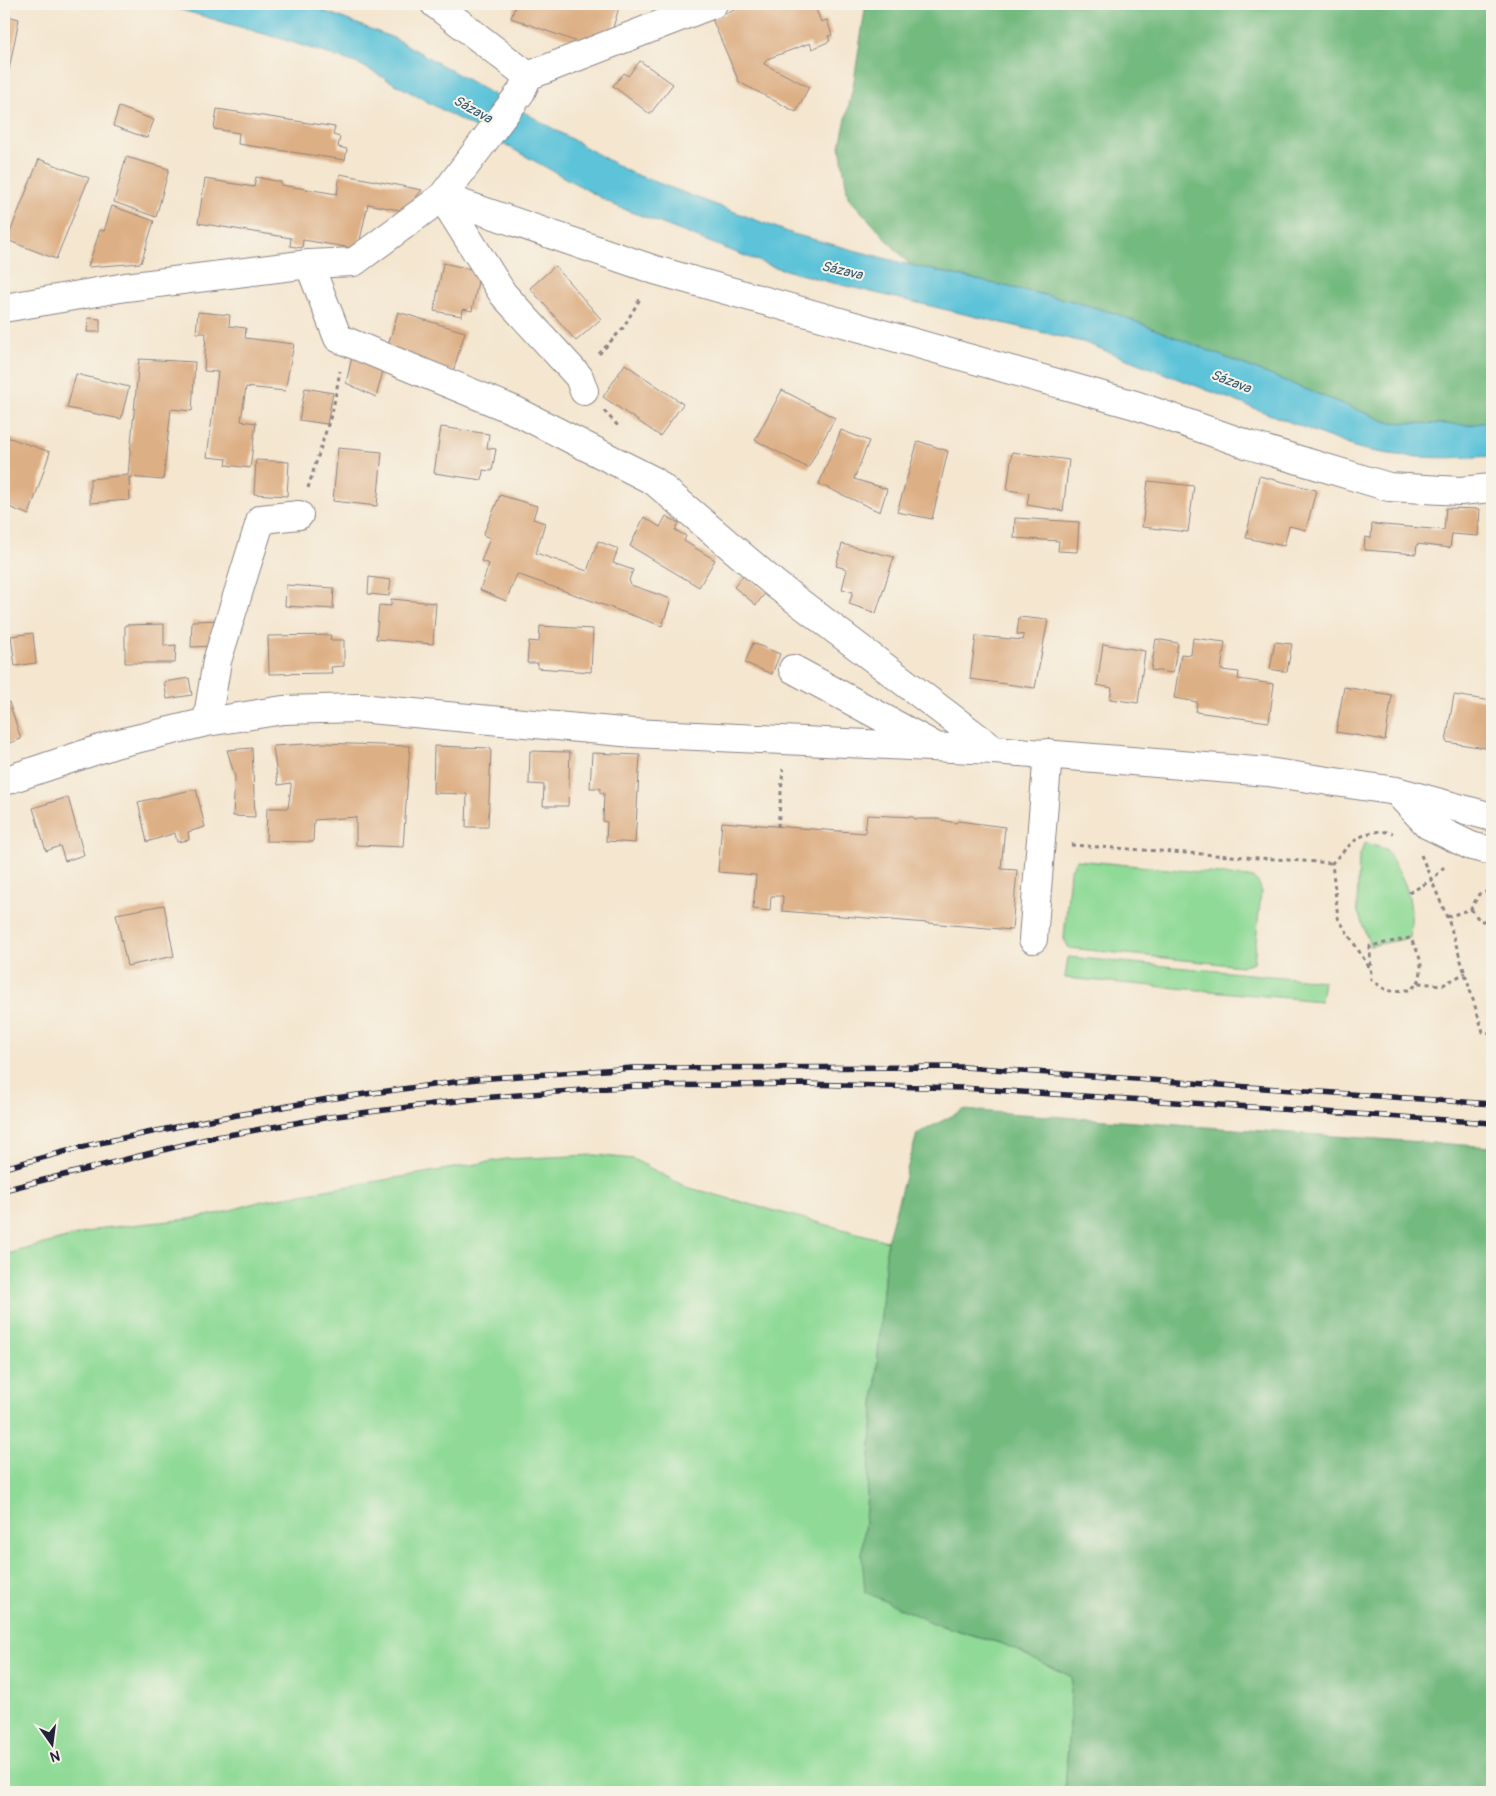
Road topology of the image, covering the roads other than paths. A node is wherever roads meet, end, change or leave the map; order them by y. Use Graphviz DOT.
graph roads {
  1 [pos="435,4"];
  2 [pos="713,4"];
  3 [pos="525,84"];
  4 [pos="442,197"];
  5 [pos="309,264"];
  6 [pos="4,308"];
  7 [pos="582,384"];
  8 [pos="1492,488"];
  9 [pos="299,515"];
  10 [pos="793,669"];
  11 [pos="207,722"];
  12 [pos="936,747"];
  13 [pos="994,750"];
  14 [pos="1048,753"];
  15 [pos="4,781"];
  16 [pos="1396,791"];
  17 [pos="1492,817"];
  18 [pos="1492,851"];
  19 [pos="1033,939"];
  1 -- 3 [label="street"];
  2 -- 3 [label="street"];
  3 -- 4 [label="street"];
  4 -- 5 [label="street"];
  4 -- 7 [label="street"];
  4 -- 8 [label="street"];
  5 -- 6 [label="street"];
  5 -- 13 [label="street"];
  9 -- 11 [label="street"];
  10 -- 12 [label="street"];
  11 -- 12 [label="street"];
  11 -- 15 [label="street"];
  12 -- 13 [label="street"];
  13 -- 14 [label="street"];
  14 -- 16 [label="street"];
  14 -- 19 [label="street"];
  16 -- 17 [label="street"];
  16 -- 18 [label="street"];
}
